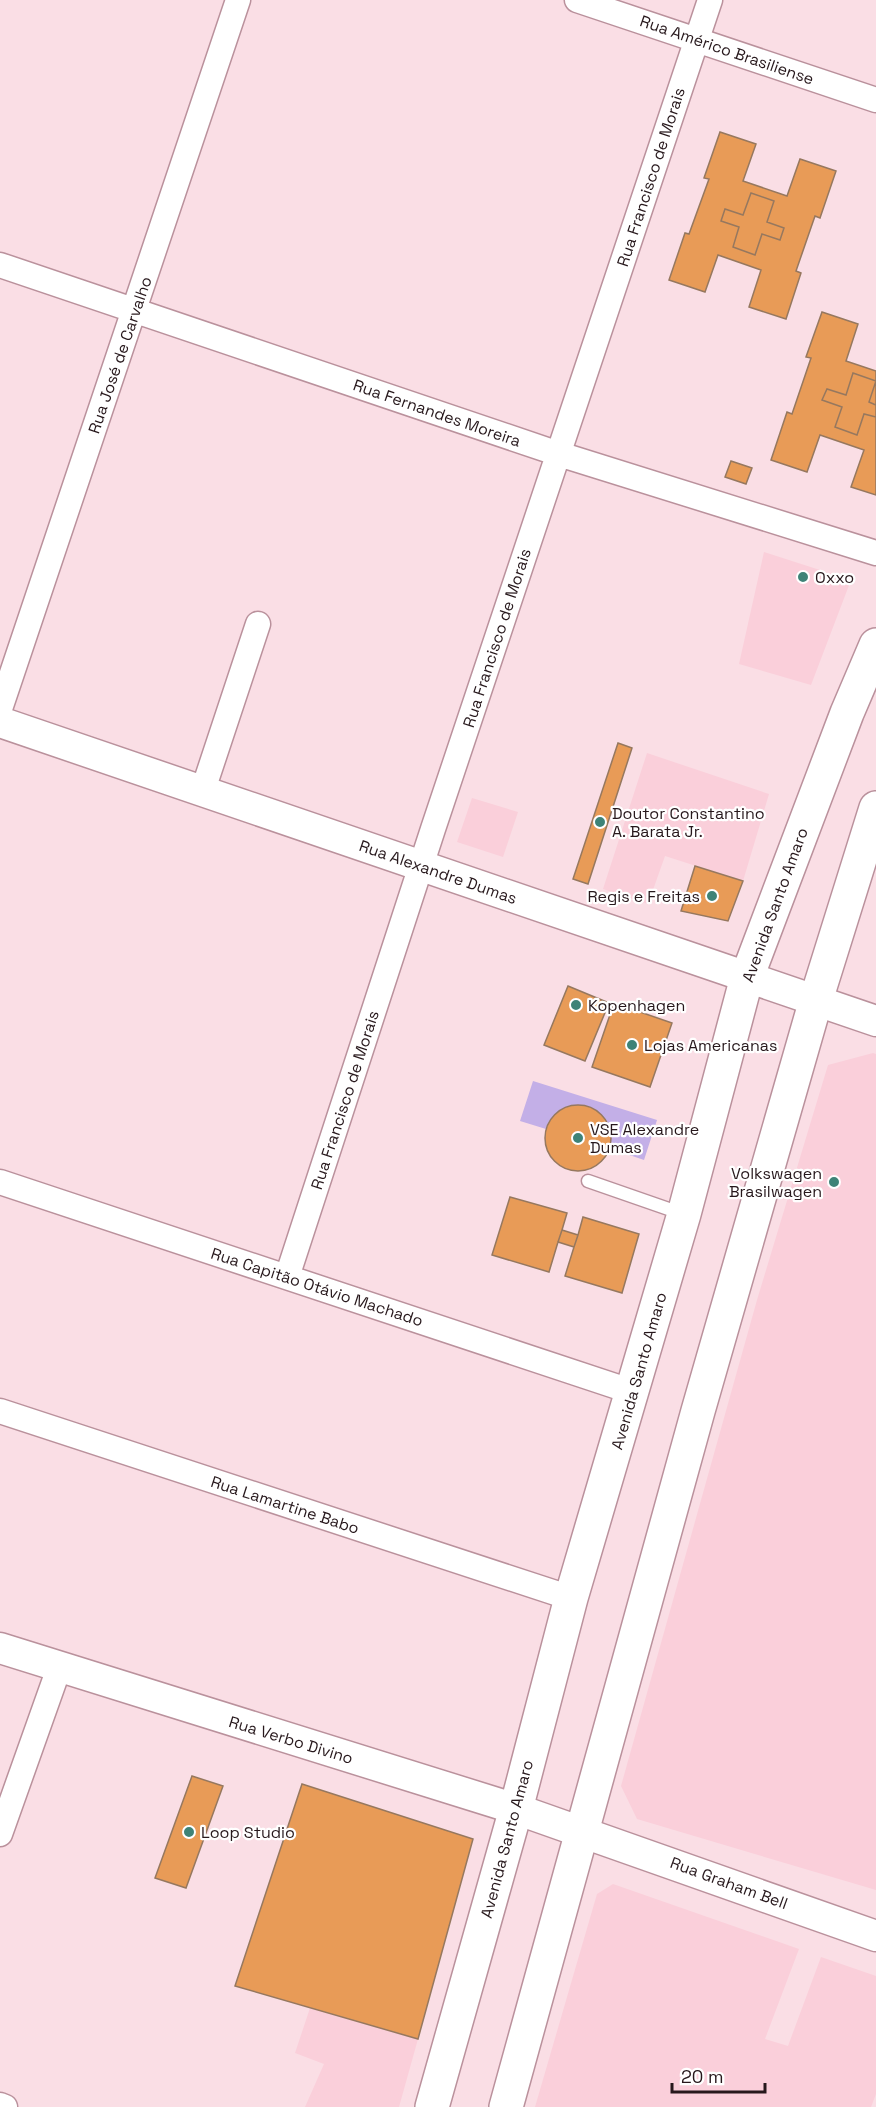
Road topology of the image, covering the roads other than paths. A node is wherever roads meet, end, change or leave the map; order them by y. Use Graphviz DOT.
graph roads {
  1 [pos="238,0"];
  2 [pos="577,0"];
  3 [pos="710,0"];
  4 [pos="697,39"];
  5 [pos="876,100"];
  6 [pos="0,265"];
  7 [pos="135,310"];
  8 [pos="559,454"];
  9 [pos="876,553"];
  10 [pos="258,624"];
  11 [pos="876,645"];
  12 [pos="0,709"];
  13 [pos="0,722"];
  14 [pos="202,793"];
  15 [pos="876,808"];
  16 [pos="422,867"];
  17 [pos="747,977"];
  18 [pos="816,1000"];
  19 [pos="876,1021"];
  20 [pos="588,1181"];
  21 [pos="0,1182"];
  22 [pos="684,1214"];
  23 [pos="287,1277"];
  24 [pos="633,1392"];
  25 [pos="0,1411"];
  26 [pos="571,1598"];
  27 [pos="0,1648"];
  28 [pos="59,1668"];
  29 [pos="516,1809"];
  30 [pos="583,1830"];
  31 [pos="0,1834"];
  32 [pos="876,1936"];
  33 [pos="0,2105"];
  34 [pos="5,2107"];
  35 [pos="432,2107"];
  36 [pos="506,2107"];
  1 -- 7 [label="street, Rua José de Carvalho"];
  2 -- 4 [label="street, Rua Américo Brasiliense"];
  3 -- 4 [label="street, Rua Francisco de Morais"];
  4 -- 5 [label="street, Rua Américo Brasiliense"];
  4 -- 8 [label="street, Rua Francisco de Morais"];
  6 -- 7 [label="street, Rua Fernandes Moreira"];
  7 -- 8 [label="street, Rua Fernandes Moreira"];
  7 -- 12 [label="street, Rua José de Carvalho"];
  8 -- 9 [label="street, Rua Fernandes Moreira"];
  8 -- 16 [label="street, Rua Francisco de Morais"];
  10 -- 14 [label="street"];
  11 -- 17 [label="main road, Avenida Santo Amaro"];
  13 -- 14 [label="street, Rua Alexandre Dumas"];
  14 -- 16 [label="street, Rua Alexandre Dumas"];
  15 -- 18 [label="main road"];
  16 -- 17 [label="street, Rua Alexandre Dumas"];
  16 -- 23 [label="street, Rua Francisco de Morais"];
  17 -- 18 [label="street, Rua Alexandre Dumas"];
  17 -- 22 [label="main road, Avenida Santo Amaro"];
  18 -- 19 [label="street, Rua Alexandre Dumas"];
  18 -- 30 [label="main road"];
  20 -- 22 [label="lane"];
  21 -- 23 [label="street, Rua Capitão Otávio Machado"];
  22 -- 24 [label="main road, Avenida Santo Amaro"];
  23 -- 24 [label="street, Rua Capitão Otávio Machado"];
  24 -- 26 [label="main road, Avenida Santo Amaro"];
  25 -- 26 [label="street, Rua Lamartine Babo"];
  26 -- 29 [label="main road, Avenida Santo Amaro"];
  27 -- 28 [label="street, Rua Verbo Divino"];
  28 -- 29 [label="street, Rua Verbo Divino"];
  28 -- 31 [label="street"];
  29 -- 30 [label="street, Rua Verbo Divino"];
  29 -- 35 [label="main road, Avenida Santo Amaro"];
  30 -- 32 [label="street, Rua Graham Bell"];
  30 -- 36 [label="main road"];
  33 -- 34 [label="street"];
}
